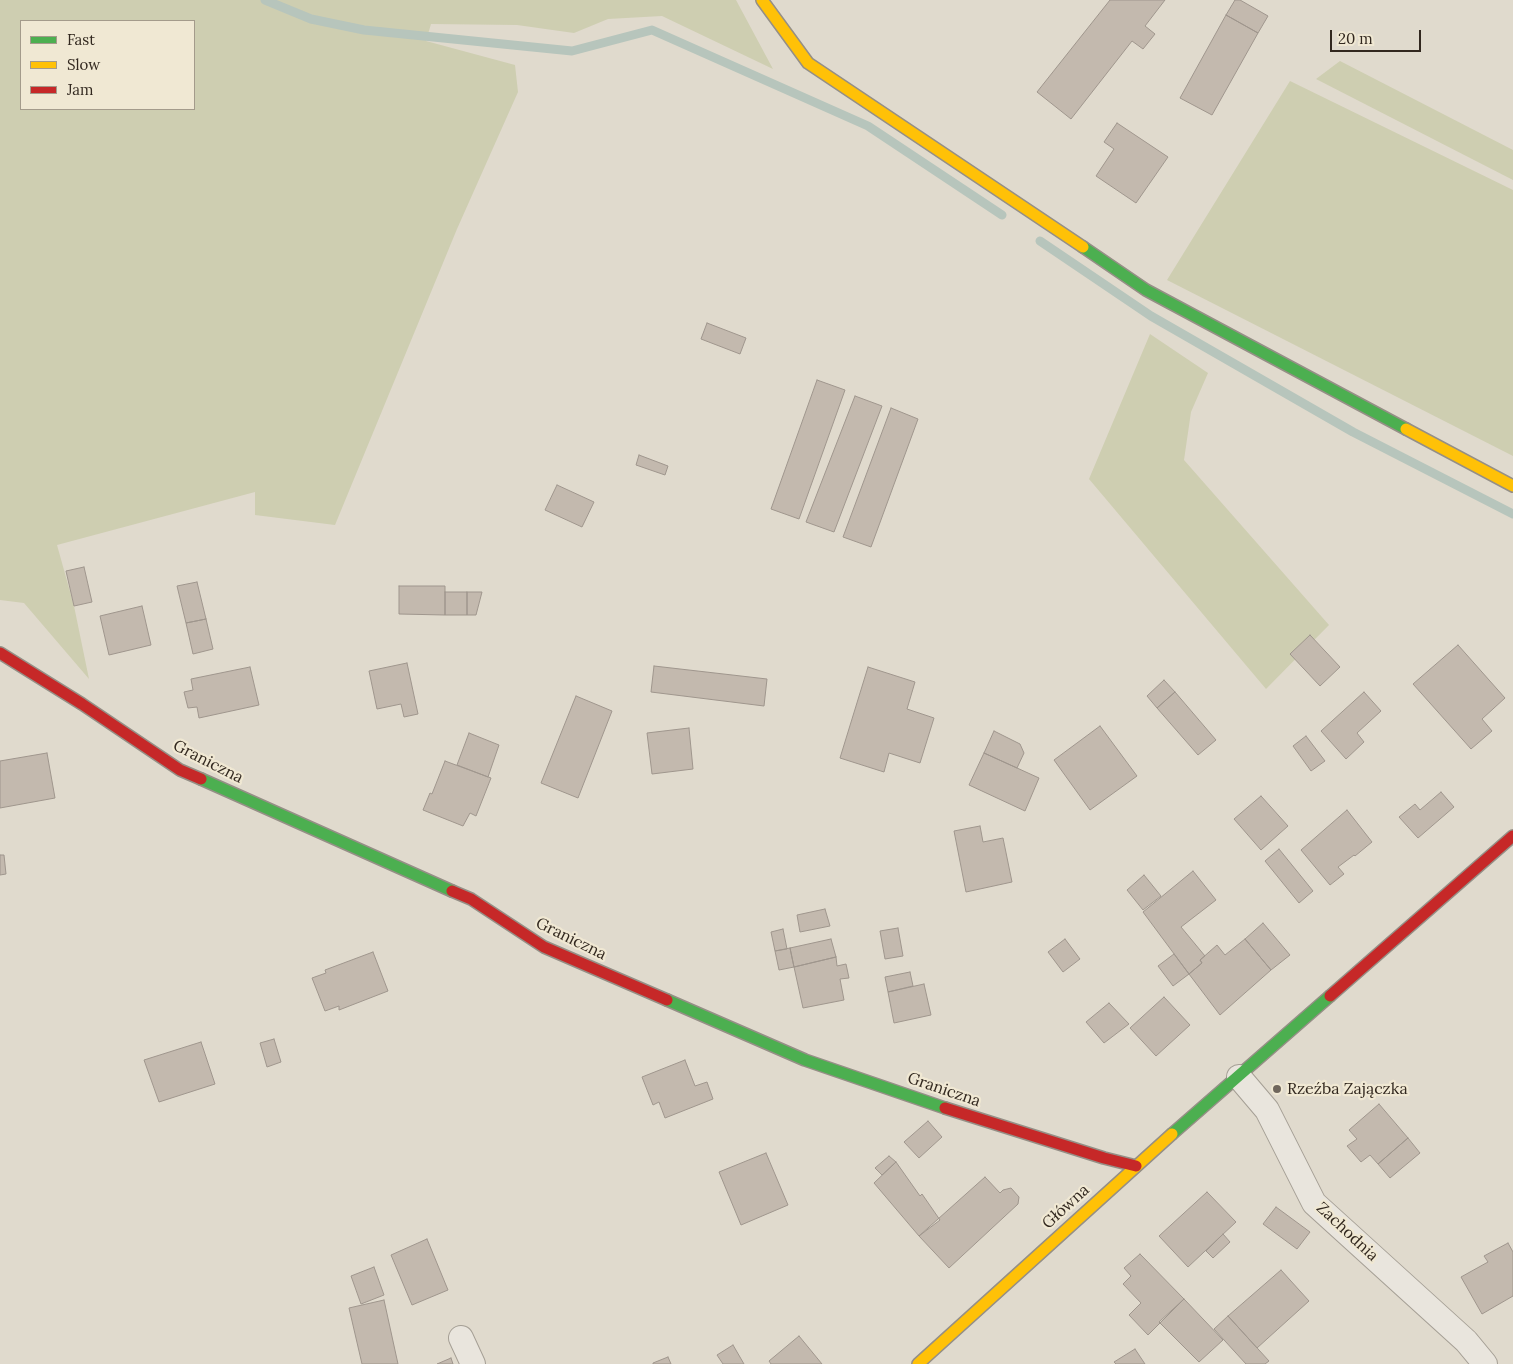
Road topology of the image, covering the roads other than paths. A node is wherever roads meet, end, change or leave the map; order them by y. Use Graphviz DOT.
graph roads {
  1 [pos="762,0"];
  2 [pos="1513,486"];
  3 [pos="0,653"];
  4 [pos="1513,836"];
  5 [pos="1239,1077"];
  6 [pos="1136,1166"];
  7 [pos="461,1338"];
  8 [pos="473,1364"];
  9 [pos="918,1364"];
  10 [pos="1485,1364"];
  1 -- 2 [label="street"];
  3 -- 6 [label="street, Graniczna"];
  4 -- 5 [label="street, Główna"];
  5 -- 6 [label="street, Główna"];
  5 -- 10 [label="street, Zachodnia"];
  6 -- 9 [label="street, Główna"];
  7 -- 8 [label="street"];
}
